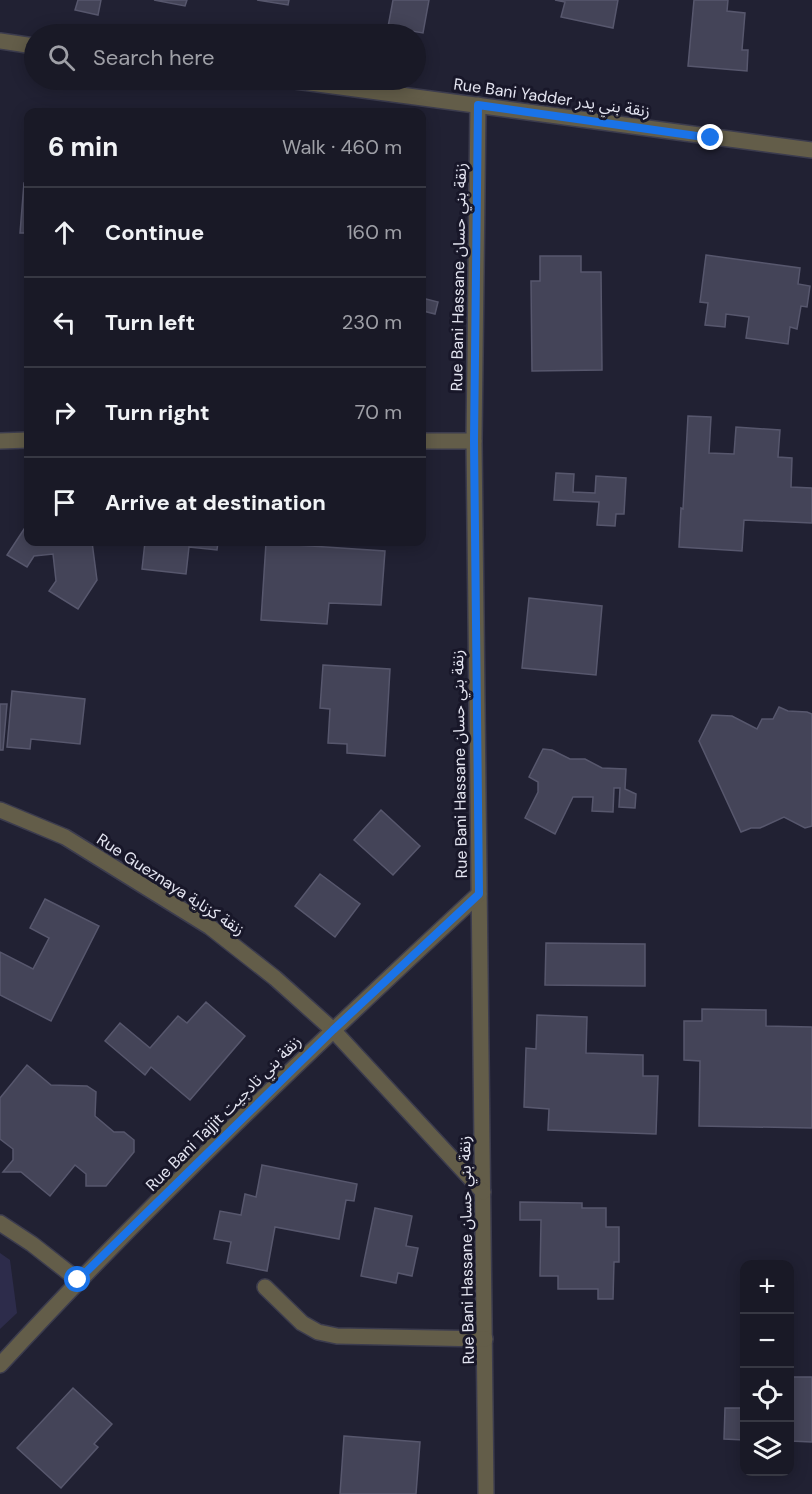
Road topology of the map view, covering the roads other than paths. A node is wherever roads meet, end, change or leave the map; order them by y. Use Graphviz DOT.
graph roads {
  1 [pos="0,41"];
  2 [pos="24,45"];
  3 [pos="364,90"];
  4 [pos="478,105"];
  5 [pos="812,150"];
  6 [pos="24,440"];
  7 [pos="0,441"];
  8 [pos="426,441"];
  9 [pos="474,441"];
  10 [pos="0,810"];
  11 [pos="479,894"];
  12 [pos="333,1030"];
  13 [pos="483,1192"];
  14 [pos="0,1223"];
  15 [pos="78,1280"];
  16 [pos="266,1287"];
  17 [pos="485,1339"];
  18 [pos="0,1365"];
  19 [pos="486,1494"];
  1 -- 2 [label="street"];
  3 -- 4 [label="street, Rue Bani Yadder زنقة بني يدر"];
  4 -- 5 [label="street, Rue Bani Yadder زنقة بني يدر"];
  4 -- 9 [label="street, Rue Bani Hassane زنقة بني حسان"];
  6 -- 7 [label="street"];
  8 -- 9 [label="street"];
  9 -- 11 [label="street, Rue Bani Hassane زنقة بني حسان"];
  10 -- 12 [label="street, Rue Gueznaya زنقة كزناية"];
  11 -- 12 [label="street, Rue Bani Tajjit زنقة بني تادجيت"];
  11 -- 13 [label="street, Rue Bani Hassane زنقة بني حسان"];
  12 -- 13 [label="street, Rue Gueznaya زنقة كزناية"];
  12 -- 15 [label="street, Rue Bani Tajjit زنقة بني تادجيت"];
  13 -- 17 [label="street, Rue Bani Hassane زنقة بني حسان"];
  14 -- 15 [label="street"];
  15 -- 18 [label="street, Rue Bani Tajjit زنقة بني تادجيت"];
  16 -- 17 [label="street"];
  17 -- 19 [label="street, Rue Bani Hassane زنقة بني حسان"];
}
